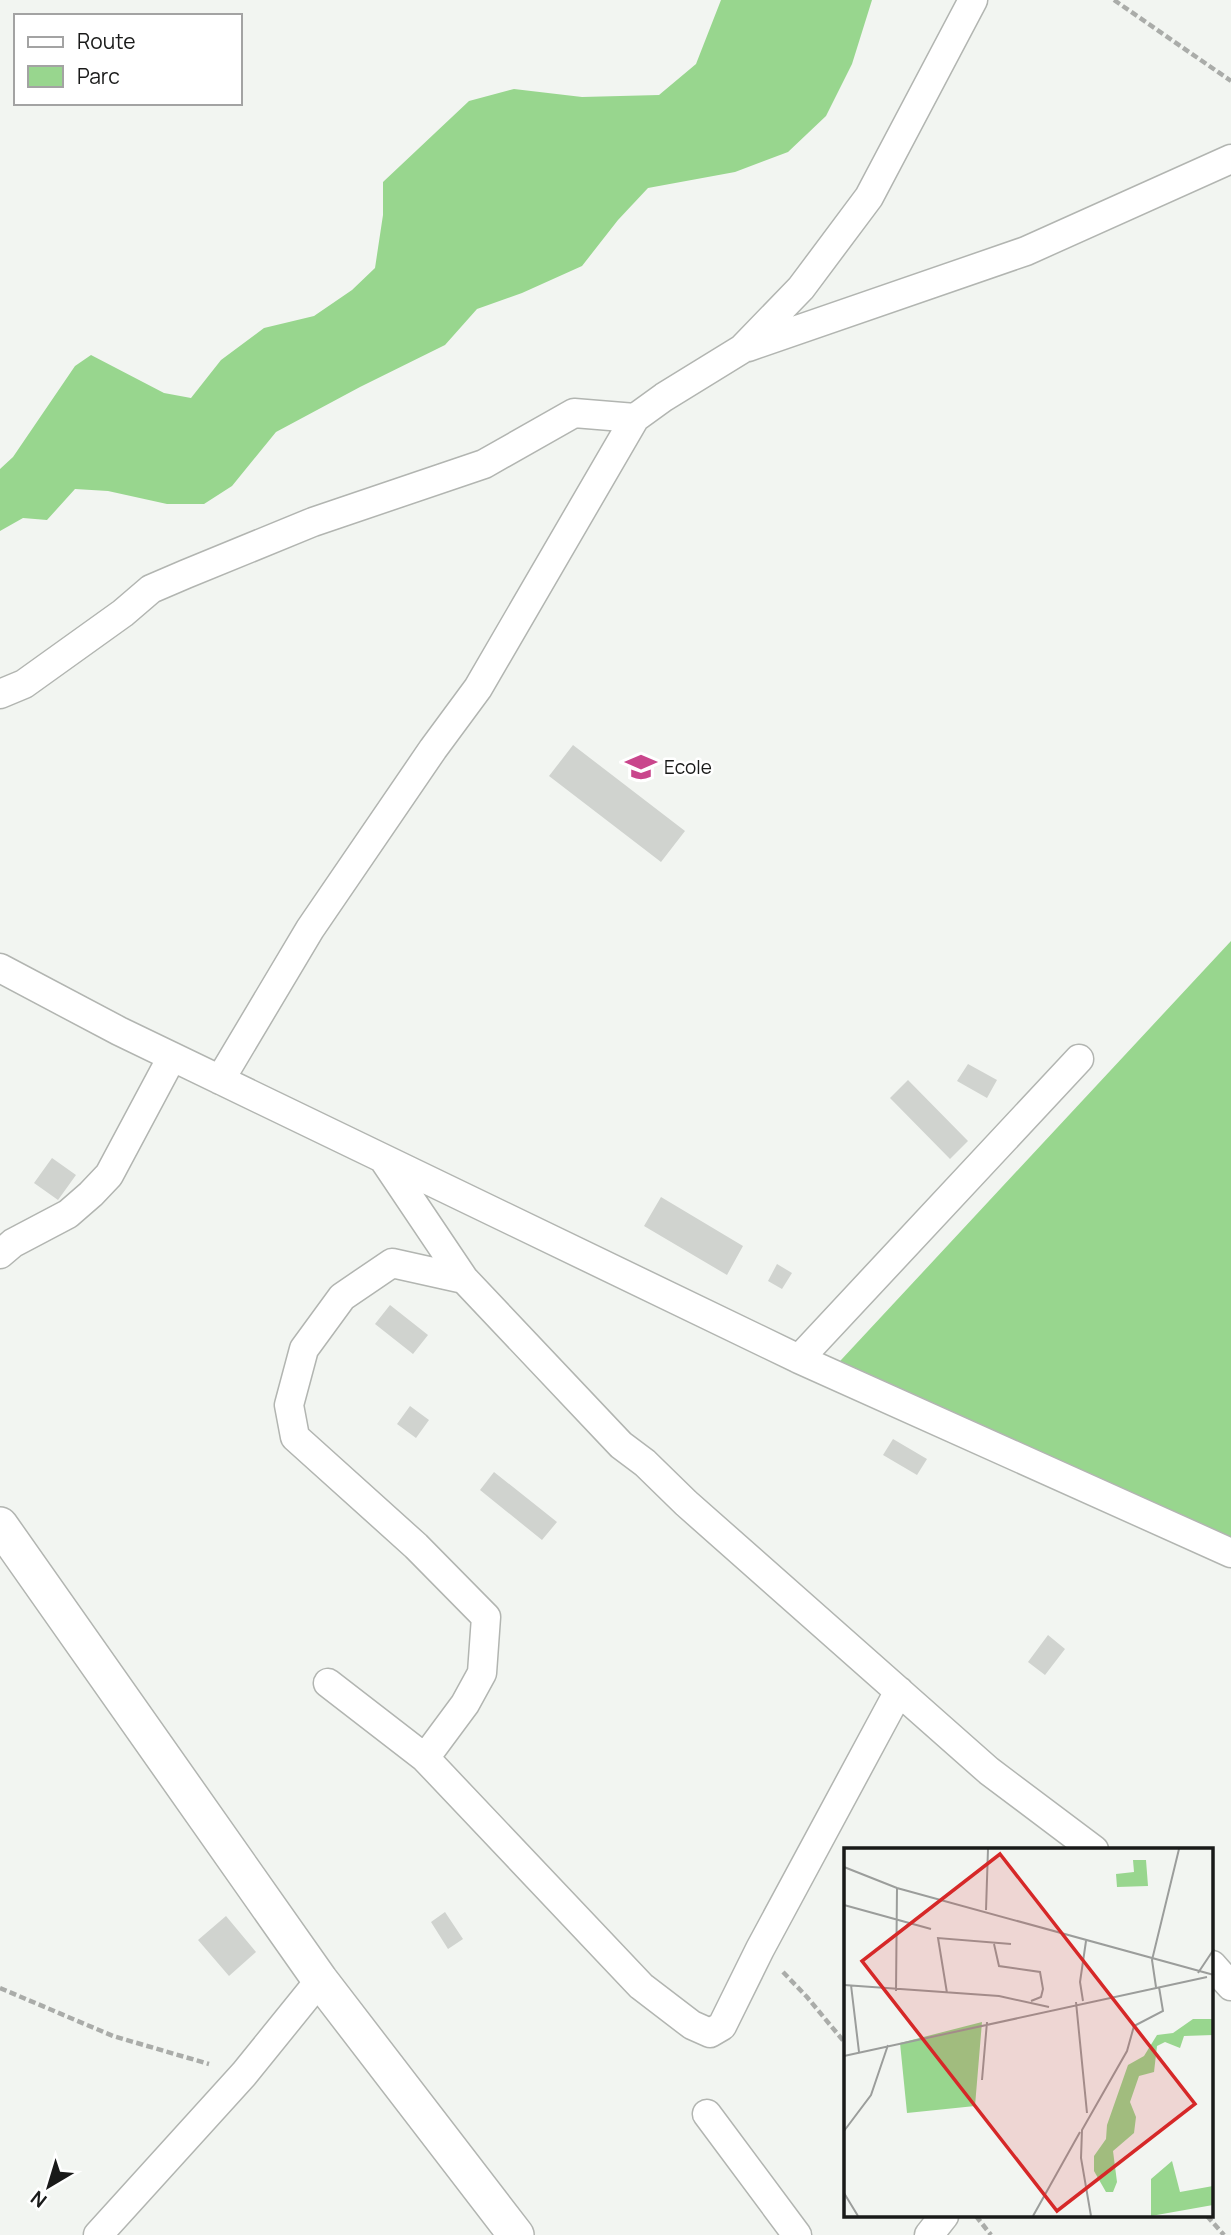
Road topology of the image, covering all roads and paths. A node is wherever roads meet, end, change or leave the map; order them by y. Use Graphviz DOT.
graph roads {
  1 [pos="973,0"];
  2 [pos="1114,0"];
  3 [pos="1231,81"];
  4 [pos="1231,159"];
  5 [pos="743,349"];
  6 [pos="635,418"];
  7 [pos="0,694"];
  8 [pos="0,968"];
  9 [pos="172,1057"];
  10 [pos="1079,1059"];
  11 [pos="220,1080"];
  12 [pos="384,1160"];
  13 [pos="0,1254"];
  14 [pos="464,1279"];
  15 [pos="799,1359"];
  16 [pos="0,1525"];
  17 [pos="1231,1553"];
  18 [pos="328,1683"];
  19 [pos="900,1691"];
  20 [pos="425,1758"];
  21 [pos="1091,1848"];
  22 [pos="760,1949"];
  23 [pos="1214,1967"];
  24 [pos="320,1980"];
  25 [pos="1231,1986"];
  26 [pos="0,1988"];
  27 [pos="844,2042"];
  28 [pos="244,2074"];
  29 [pos="707,2115"];
  30 [pos="942,2218"];
  31 [pos="978,2218"];
  32 [pos="1208,2218"];
  33 [pos="98,2235"];
  34 [pos="516,2235"];
  35 [pos="797,2235"];
  36 [pos="929,2235"];
  37 [pos="991,2235"];
  38 [pos="1224,2235"];
  1 -- 5 [label="street"];
  2 -- 3 [label="path"];
  4 -- 5 [label="street"];
  5 -- 6 [label="street"];
  6 -- 7 [label="street"];
  6 -- 11 [label="street"];
  8 -- 9 [label="street"];
  9 -- 11 [label="street"];
  9 -- 13 [label="street"];
  10 -- 15 [label="street"];
  11 -- 12 [label="street"];
  12 -- 14 [label="street"];
  12 -- 15 [label="street"];
  14 -- 19 [label="street"];
  14 -- 20 [label="street"];
  15 -- 17 [label="street"];
  16 -- 24 [label="street"];
  18 -- 20 [label="street"];
  19 -- 21 [label="street"];
  19 -- 22 [label="street"];
  20 -- 22 [label="street"];
  22 -- 27 [label="path"];
  23 -- 25 [label="street"];
  24 -- 28 [label="street"];
  24 -- 34 [label="street"];
  26 -- 28 [label="path"];
  28 -- 33 [label="street"];
  29 -- 35 [label="street"];
  30 -- 36 [label="street"];
  31 -- 37 [label="path"];
  32 -- 38 [label="path"];
}
